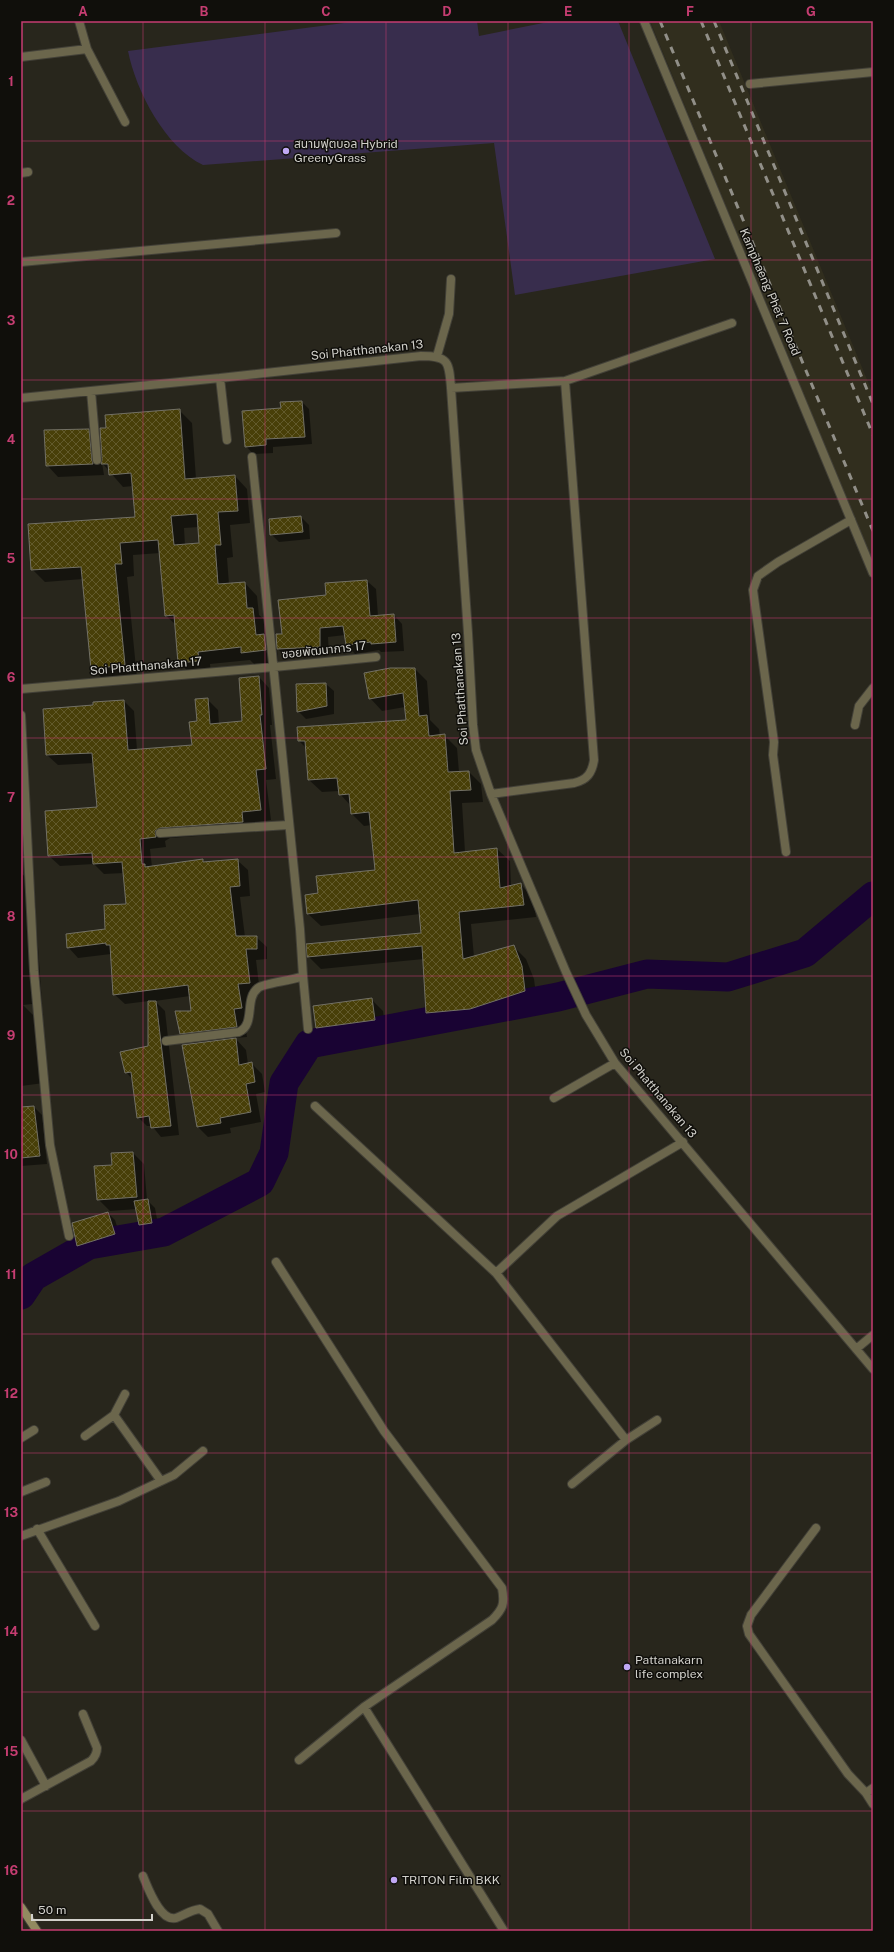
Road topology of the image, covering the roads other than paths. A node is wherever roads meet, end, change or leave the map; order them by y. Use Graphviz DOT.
graph roads {
  1 [pos="79,21"];
  2 [pos="644,21"];
  3 [pos="87,49"];
  4 [pos="21,57"];
  5 [pos="873,72"];
  6 [pos="750,84"];
  7 [pos="125,122"];
  8 [pos="336,233"];
  9 [pos="21,262"];
  10 [pos="451,279"];
  11 [pos="732,323"];
  12 [pos="437,356"];
  13 [pos="220,378"];
  14 [pos="565,381"];
  15 [pos="451,388"];
  16 [pos="92,391"];
  17 [pos="21,398"];
  18 [pos="227,440"];
  19 [pos="252,457"];
  20 [pos="97,460"];
  21 [pos="851,520"];
  22 [pos="873,573"];
  23 [pos="376,656"];
  24 [pos="274,667"];
  25 [pos="873,688"];
  26 [pos="21,689"];
  27 [pos="21,715"];
  28 [pos="856,725"];
  29 [pos="491,794"];
  30 [pos="288,825"];
  31 [pos="160,833"];
  32 [pos="786,852"];
  33 [pos="302,976"];
  34 [pos="308,1029"];
  35 [pos="166,1041"];
  36 [pos="615,1063"];
  37 [pos="554,1098"];
  38 [pos="315,1106"];
  39 [pos="683,1142"];
  40 [pos="69,1236"];
  41 [pos="276,1262"];
  42 [pos="496,1273"];
  43 [pos="873,1335"];
  44 [pos="856,1349"];
  45 [pos="873,1369"];
  46 [pos="125,1394"];
  47 [pos="114,1415"];
  48 [pos="657,1420"];
  49 [pos="34,1430"];
  50 [pos="85,1436"];
  51 [pos="21,1438"];
  52 [pos="626,1440"];
  53 [pos="203,1451"];
  54 [pos="161,1481"];
  55 [pos="46,1482"];
  56 [pos="572,1484"];
  57 [pos="21,1492"];
  58 [pos="816,1528"];
  59 [pos="37,1529"];
  60 [pos="21,1535"];
  61 [pos="95,1626"];
  62 [pos="364,1707"];
  63 [pos="83,1714"];
  64 [pos="21,1740"];
  65 [pos="299,1760"];
  66 [pos="46,1786"];
  67 [pos="873,1788"];
  68 [pos="866,1793"];
  69 [pos="21,1799"];
  70 [pos="873,1804"];
  71 [pos="143,1876"];
  72 [pos="21,1907"];
  73 [pos="36,1931"];
  74 [pos="218,1931"];
  75 [pos="504,1931"];
  1 -- 3 [label="street"];
  2 -- 21 [label="street, Kamphaeng Phet 7 Road"];
  3 -- 4 [label="street"];
  3 -- 7 [label="street"];
  5 -- 6 [label="street"];
  8 -- 9 [label="street"];
  10 -- 12 [label="street"];
  11 -- 14 [label="street"];
  12 -- 13 [label="street, Soi Phatthanakan 13"];
  12 -- 15 [label="street, Soi Phatthanakan 13"];
  13 -- 16 [label="street, Soi Phatthanakan 13"];
  13 -- 18 [label="street"];
  14 -- 15 [label="street"];
  14 -- 29 [label="street"];
  15 -- 29 [label="street, Soi Phatthanakan 13"];
  16 -- 17 [label="street, Soi Phatthanakan 13"];
  16 -- 20 [label="street"];
  19 -- 24 [label="street"];
  21 -- 22 [label="street, Kamphaeng Phet 7 Road"];
  21 -- 32 [label="street"];
  23 -- 24 [label="street, ซอยพัฒนาการ 17"];
  24 -- 26 [label="street, Soi Phatthanakan 17"];
  24 -- 30 [label="street"];
  25 -- 28 [label="street"];
  27 -- 40 [label="street"];
  29 -- 36 [label="street, Soi Phatthanakan 13"];
  30 -- 31 [label="street"];
  30 -- 33 [label="street"];
  33 -- 34 [label="street"];
  33 -- 35 [label="street"];
  36 -- 37 [label="street"];
  36 -- 39 [label="street, Soi Phatthanakan 13"];
  38 -- 42 [label="street"];
  39 -- 42 [label="street"];
  39 -- 44 [label="street, Soi Phatthanakan 13"];
  41 -- 62 [label="street"];
  42 -- 52 [label="street"];
  43 -- 44 [label="street"];
  44 -- 45 [label="street, Soi Phatthanakan 13"];
  46 -- 47 [label="street"];
  47 -- 50 [label="street"];
  47 -- 54 [label="street"];
  48 -- 52 [label="street"];
  49 -- 51 [label="street"];
  52 -- 56 [label="street"];
  53 -- 54 [label="street"];
  54 -- 59 [label="street"];
  55 -- 57 [label="street"];
  58 -- 68 [label="street"];
  59 -- 60 [label="street"];
  59 -- 61 [label="street"];
  62 -- 65 [label="street"];
  62 -- 75 [label="street"];
  63 -- 66 [label="street"];
  64 -- 66 [label="street"];
  66 -- 69 [label="street"];
  67 -- 68 [label="street"];
  68 -- 70 [label="street"];
  71 -- 74 [label="street"];
  72 -- 73 [label="main road"];
}
